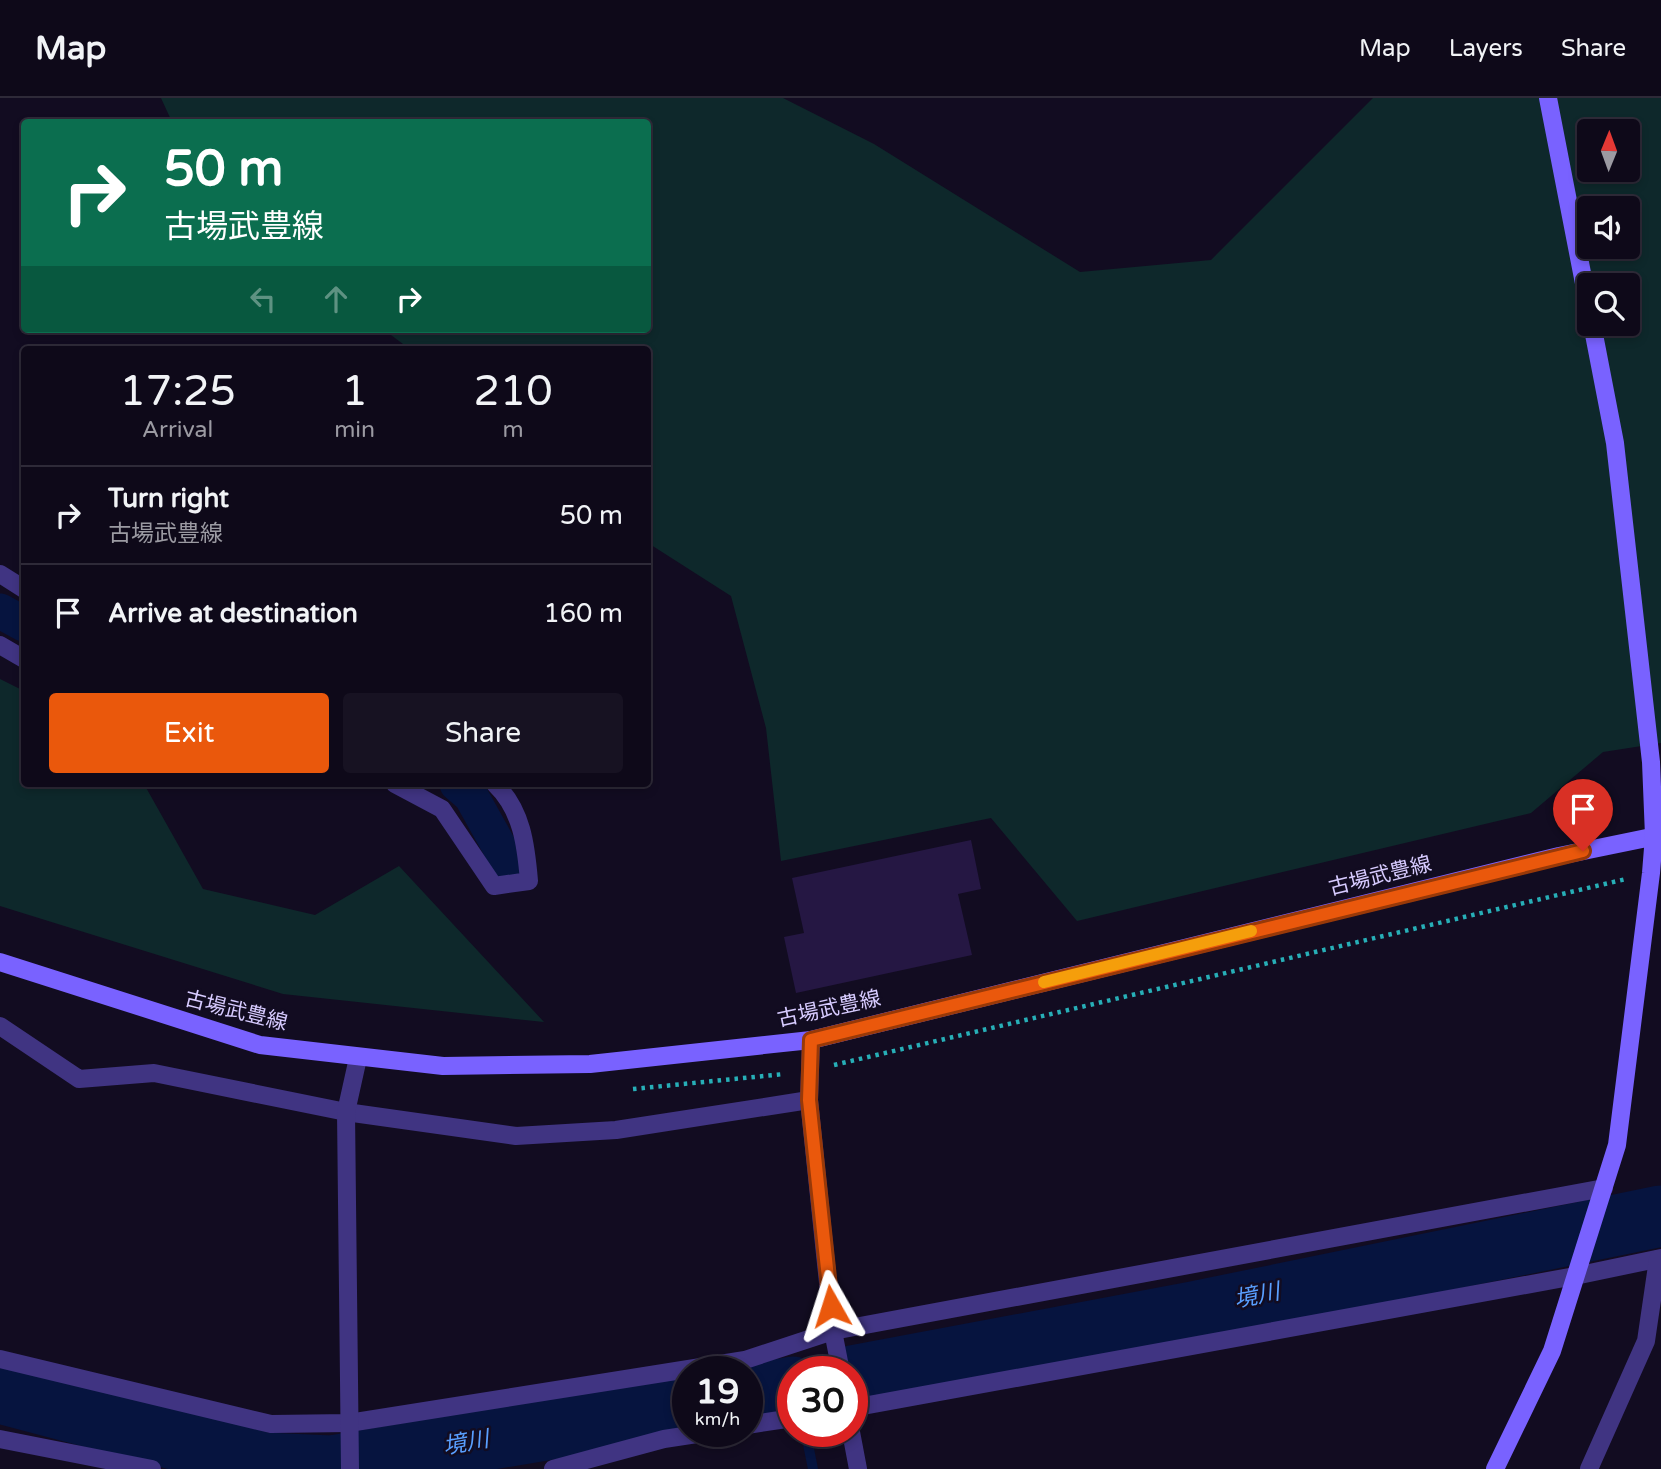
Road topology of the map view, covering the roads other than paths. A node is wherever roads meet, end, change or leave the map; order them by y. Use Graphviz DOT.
graph roads {
  1 [pos="1548,98"];
  2 [pos="1582,273"];
  3 [pos="1594,336"];
  4 [pos="0,574"];
  5 [pos="21,587"];
  6 [pos="0,645"];
  7 [pos="21,657"];
  8 [pos="401,787"];
  9 [pos="498,787"];
  10 [pos="1658,836"];
  11 [pos="0,962"];
  12 [pos="0,1026"];
  13 [pos="811,1040"];
  14 [pos="358,1058"];
  15 [pos="809,1100"];
  16 [pos="346,1112"];
  17 [pos="1604,1188"];
  18 [pos="1659,1258"];
  19 [pos="1575,1276"];
  20 [pos="833,1331"];
  21 [pos="838,1356"];
  22 [pos="0,1359"];
  23 [pos="868,1405"];
  24 [pos="349,1423"];
  25 [pos="672,1438"];
  26 [pos="0,1439"];
  27 [pos="854,1447"];
  28 [pos="152,1469"];
  29 [pos="350,1469"];
  30 [pos="553,1469"];
  31 [pos="858,1469"];
  32 [pos="1495,1469"];
  33 [pos="1589,1469"];
  1 -- 2 [label="main road"];
  3 -- 10 [label="main road"];
  4 -- 5 [label="street"];
  6 -- 7 [label="street"];
  8 -- 9 [label="street"];
  10 -- 13 [label="main road, 古場武豊線"];
  10 -- 17 [label="main road"];
  11 -- 14 [label="main road, 古場武豊線"];
  12 -- 16 [label="street"];
  13 -- 14 [label="main road, 古場武豊線"];
  13 -- 15 [label="street"];
  14 -- 16 [label="street"];
  15 -- 16 [label="street"];
  15 -- 20 [label="street"];
  16 -- 24 [label="street"];
  17 -- 19 [label="main road"];
  17 -- 20 [label="street"];
  18 -- 19 [label="street"];
  18 -- 33 [label="street"];
  19 -- 23 [label="street"];
  19 -- 32 [label="main road"];
  20 -- 21 [label="street"];
  20 -- 24 [label="street"];
  22 -- 24 [label="street"];
  24 -- 29 [label="street"];
  25 -- 30 [label="street"];
  26 -- 28 [label="street"];
  27 -- 31 [label="street"];
}
